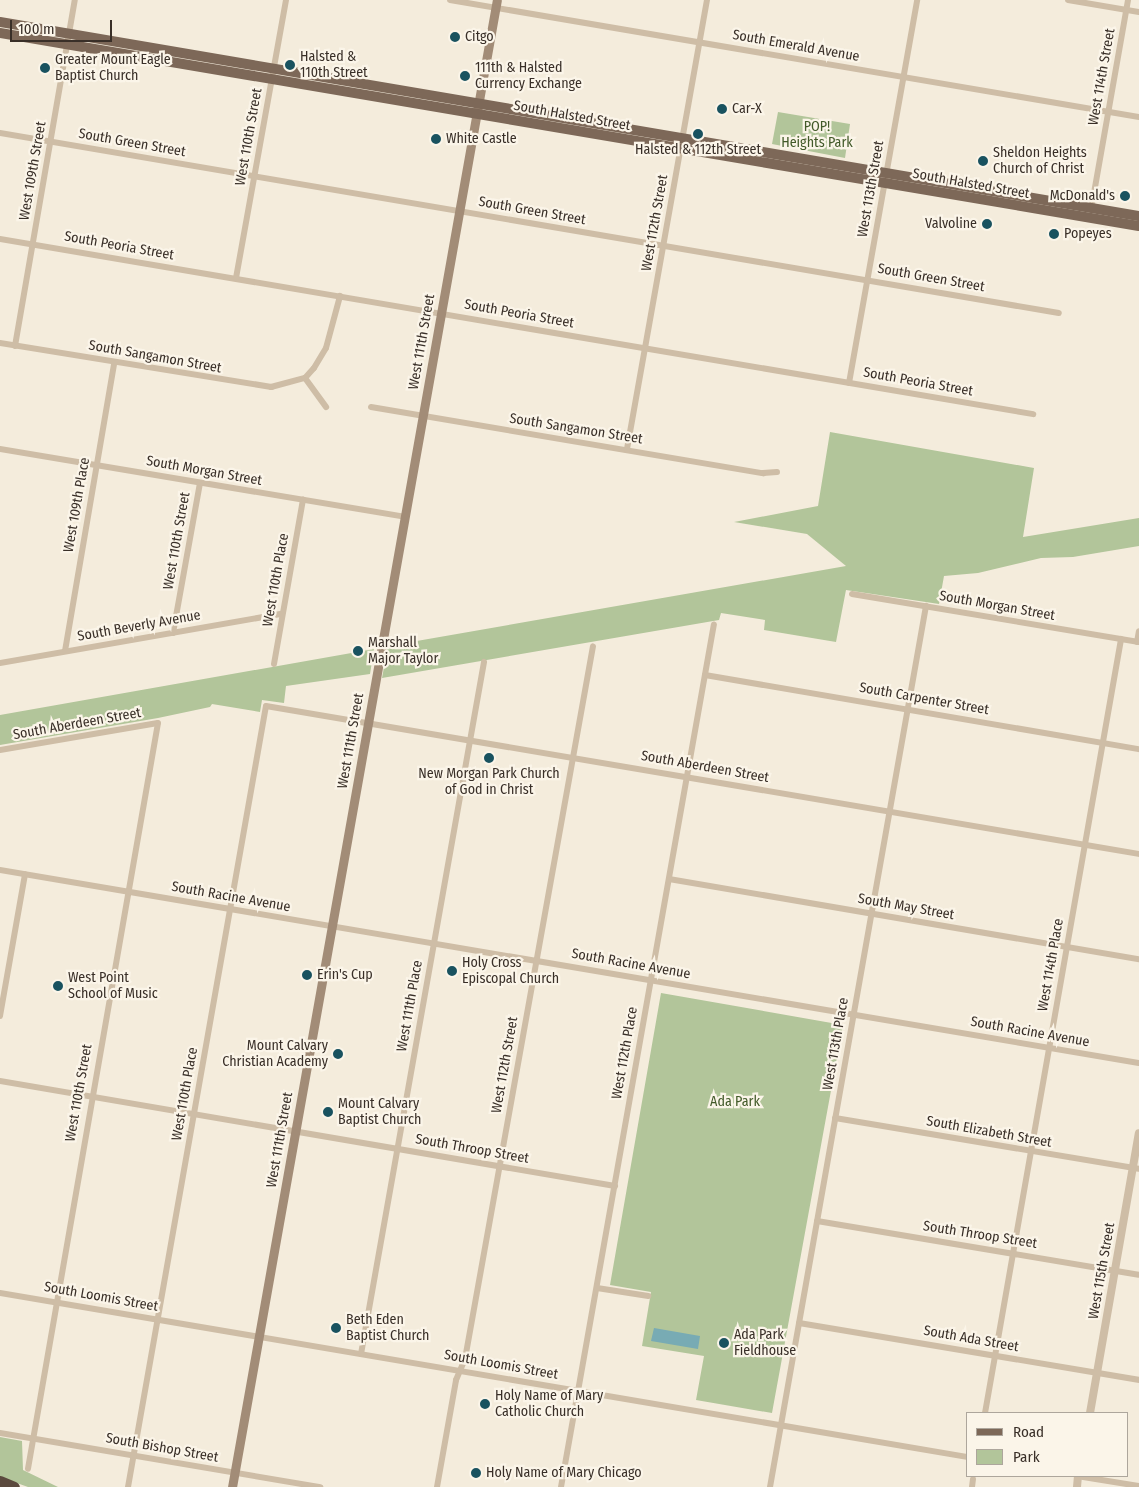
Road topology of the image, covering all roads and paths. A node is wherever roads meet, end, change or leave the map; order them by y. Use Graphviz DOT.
graph roads {
  1 [pos="75,0"];
  2 [pos="286,0"];
  3 [pos="450,0"];
  4 [pos="707,0"];
  5 [pos="917,0"];
  6 [pos="1068,0"];
  7 [pos="1128,0"];
  8 [pos="496,4"];
  9 [pos="1126,10"];
  10 [pos="1139,12"];
  11 [pos="0,22"];
  12 [pos="0,32"];
  13 [pos="68,39"];
  14 [pos="699,42"];
  15 [pos="273,74"];
  16 [pos="903,77"];
  17 [pos="478,103"];
  18 [pos="1108,112"];
  19 [pos="476,114"];
  20 [pos="1139,117"];
  21 [pos="0,133"];
  22 [pos="50,142"];
  23 [pos="682,143"];
  24 [pos="255,176"];
  25 [pos="886,178"];
  26 [pos="459,211"];
  27 [pos="1090,213"];
  28 [pos="1139,216"];
  29 [pos="1139,226"];
  30 [pos="0,238"];
  31 [pos="32,244"];
  32 [pos="664,246"];
  33 [pos="236,278"];
  34 [pos="867,280"];
  35 [pos="340,296"];
  36 [pos="441,313"];
  37 [pos="1059,313"];
  38 [pos="0,343"];
  39 [pos="15,346"];
  40 [pos="645,348"];
  41 [pos="114,363"];
  42 [pos="305,378"];
  43 [pos="849,383"];
  44 [pos="326,407"];
  45 [pos="371,407"];
  46 [pos="1033,414"];
  47 [pos="423,416"];
  48 [pos="0,449"];
  49 [pos="628,450"];
  50 [pos="97,465"];
  51 [pos="777,472"];
  52 [pos="200,482"];
  53 [pos="303,500"];
  54 [pos="404,517"];
  55 [pos="852,594"];
  56 [pos="926,606"];
  57 [pos="282,614"];
  58 [pos="714,624"];
  59 [pos="1139,631"];
  60 [pos="173,633"];
  61 [pos="1121,639"];
  62 [pos="1138,642"];
  63 [pos="592,646"];
  64 [pos="65,651"];
  65 [pos="484,662"];
  66 [pos="0,663"];
  67 [pos="274,664"];
  68 [pos="705,675"];
  69 [pos="266,706"];
  70 [pos="908,709"];
  71 [pos="368,722"];
  72 [pos="158,723"];
  73 [pos="470,740"];
  74 [pos="1103,742"];
  75 [pos="1139,748"];
  76 [pos="0,750"];
  77 [pos="572,757"];
  78 [pos="687,777"];
  79 [pos="889,811"];
  80 [pos="1085,844"];
  81 [pos="1139,854"];
  82 [pos="0,870"];
  83 [pos="25,874"];
  84 [pos="669,879"];
  85 [pos="127,892"];
  86 [pos="230,909"];
  87 [pos="871,914"];
  88 [pos="332,926"];
  89 [pos="434,944"];
  90 [pos="1067,947"];
  91 [pos="1139,959"];
  92 [pos="536,961"];
  93 [pos="651,980"];
  94 [pos="854,1015"];
  95 [pos="0,1016"];
  96 [pos="1049,1048"];
  97 [pos="1139,1064"];
  98 [pos="0,1081"];
  99 [pos="91,1097"];
  100 [pos="194,1114"];
  101 [pos="835,1118"];
  102 [pos="295,1132"];
  103 [pos="1139,1133"];
  104 [pos="397,1149"];
  105 [pos="1031,1151"];
  106 [pos="499,1166"];
  107 [pos="1136,1169"];
  108 [pos="615,1186"];
  109 [pos="817,1221"];
  110 [pos="1013,1254"];
  111 [pos="1115,1270"];
  112 [pos="1139,1275"];
  113 [pos="597,1288"];
  114 [pos="0,1293"];
  115 [pos="648,1296"];
  116 [pos="54,1302"];
  117 [pos="158,1320"];
  118 [pos="799,1323"];
  119 [pos="259,1337"];
  120 [pos="361,1354"];
  121 [pos="995,1356"];
  122 [pos="460,1371"];
  123 [pos="1097,1373"];
  124 [pos="1139,1380"];
  125 [pos="578,1391"];
  126 [pos="985,1412"];
  127 [pos="1090,1412"];
  128 [pos="781,1426"];
  129 [pos="0,1432"];
  130 [pos="31,1438"];
  131 [pos="134,1456"];
  132 [pos="966,1457"];
  133 [pos="28,1469"];
  134 [pos="234,1472"];
  135 [pos="1084,1477"];
  136 [pos="973,1479"];
  137 [pos="0,1481"];
  138 [pos="1139,1486"];
  139 [pos="14,1487"];
  140 [pos="128,1487"];
  141 [pos="232,1487"];
  142 [pos="320,1487"];
  143 [pos="437,1487"];
  144 [pos="561,1487"];
  145 [pos="770,1487"];
  146 [pos="972,1487"];
  1 -- 13 [label="street, West 109th Street"];
  2 -- 15 [label="street, West 110th Street"];
  3 -- 8 [label="street, South Emerald Avenue"];
  4 -- 14 [label="street, West 112th Street"];
  5 -- 16 [label="street, West 113th Street"];
  6 -- 9 [label="street"];
  7 -- 9 [label="street, West 114th Street"];
  8 -- 14 [label="street, South Emerald Avenue"];
  8 -- 17 [label="main road, West 111th Street"];
  9 -- 10 [label="street"];
  9 -- 18 [label="street, West 114th Street"];
  11 -- 13 [label="main road, South Halsted Street"];
  12 -- 13 [label="main road, South Halsted Street"];
  13 -- 15 [label="main road, South Halsted Street"];
  13 -- 22 [label="street, West 109th Street"];
  14 -- 16 [label="street, South Emerald Avenue"];
  14 -- 23 [label="street, West 112th Street"];
  15 -- 17 [label="main road, South Halsted Street"];
  15 -- 19 [label="main road, South Halsted Street"];
  15 -- 24 [label="street, West 110th Street"];
  16 -- 18 [label="street, South Emerald Avenue"];
  16 -- 25 [label="street, West 113th Street"];
  17 -- 19 [label="main road, West 111th Street"];
  17 -- 23 [label="main road, South Halsted Street"];
  18 -- 20 [label="street, South Emerald Avenue"];
  18 -- 27 [label="street, West 114th Street"];
  19 -- 23 [label="main road, South Halsted Street"];
  19 -- 26 [label="main road, West 111th Street"];
  21 -- 22 [label="street, South Green Street"];
  22 -- 24 [label="street, South Green Street"];
  22 -- 31 [label="street, West 109th Street"];
  23 -- 25 [label="main road, South Halsted Street"];
  23 -- 32 [label="street, West 112th Street"];
  24 -- 26 [label="street, South Green Street"];
  24 -- 33 [label="street, West 110th Street"];
  25 -- 27 [label="main road, South Halsted Street"];
  25 -- 34 [label="street, West 113th Street"];
  26 -- 32 [label="street, South Green Street"];
  26 -- 36 [label="main road, West 111th Street"];
  27 -- 28 [label="main road, South Halsted Street"];
  27 -- 29 [label="main road, South Halsted Street"];
  30 -- 31 [label="street, South Peoria Street"];
  31 -- 33 [label="street, South Peoria Street"];
  31 -- 39 [label="street, West 109th Street"];
  32 -- 34 [label="street, South Green Street"];
  32 -- 40 [label="street, West 112th Street"];
  33 -- 35 [label="street, South Peoria Street"];
  34 -- 37 [label="street, South Green Street"];
  34 -- 43 [label="street, West 113th Street"];
  35 -- 36 [label="street, South Peoria Street"];
  35 -- 42 [label="street"];
  36 -- 40 [label="street, South Peoria Street"];
  36 -- 47 [label="main road, West 111th Street"];
  38 -- 39 [label="street, South Sangamon Street"];
  39 -- 41 [label="street, South Sangamon Street"];
  40 -- 43 [label="street, South Peoria Street"];
  40 -- 49 [label="street, West 112th Street"];
  41 -- 42 [label="street, South Sangamon Street"];
  41 -- 50 [label="street, West 109th Place"];
  42 -- 44 [label="street"];
  43 -- 46 [label="street, South Peoria Street"];
  45 -- 47 [label="street, South Sangamon Street"];
  47 -- 49 [label="street, South Sangamon Street"];
  47 -- 54 [label="main road, West 111th Street"];
  48 -- 50 [label="street, South Morgan Street"];
  49 -- 51 [label="street, South Sangamon Street"];
  50 -- 52 [label="street, South Morgan Street"];
  50 -- 64 [label="street, West 109th Place"];
  52 -- 53 [label="street, South Morgan Street"];
  52 -- 60 [label="street, West 110th Street"];
  53 -- 54 [label="street, South Morgan Street"];
  53 -- 57 [label="street, West 110th Place"];
  54 -- 71 [label="main road, West 111th Street"];
  55 -- 56 [label="street, South Morgan Street"];
  56 -- 61 [label="street, South Morgan Street"];
  56 -- 70 [label="street, West 113th Place"];
  57 -- 60 [label="street, South Beverly Avenue"];
  57 -- 67 [label="street, West 110th Place"];
  58 -- 68 [label="street, West 112th Place"];
  59 -- 62 [label="street"];
  60 -- 64 [label="street, South Beverly Avenue"];
  61 -- 62 [label="street, South Morgan Street"];
  61 -- 74 [label="street, West 114th Place"];
  63 -- 77 [label="street, West 112th Street"];
  64 -- 66 [label="street, South Beverly Avenue"];
  65 -- 73 [label="street, West 111th Place"];
  68 -- 70 [label="street, South Carpenter Street"];
  68 -- 78 [label="street, West 112th Place"];
  69 -- 71 [label="street, South Aberdeen Street"];
  69 -- 86 [label="street, West 110th Place"];
  70 -- 74 [label="street, South Carpenter Street"];
  70 -- 79 [label="street, West 113th Place"];
  71 -- 73 [label="street, South Aberdeen Street"];
  71 -- 88 [label="main road, West 111th Street"];
  72 -- 76 [label="street, South Aberdeen Street"];
  72 -- 85 [label="street, West 110th Street"];
  73 -- 77 [label="street, South Aberdeen Street"];
  73 -- 89 [label="street, West 111th Place"];
  74 -- 75 [label="street, South Carpenter Street"];
  74 -- 80 [label="street, West 114th Place"];
  77 -- 78 [label="street, South Aberdeen Street"];
  77 -- 92 [label="street, West 112th Street"];
  78 -- 79 [label="street, South Aberdeen Street"];
  78 -- 84 [label="street, West 112th Place"];
  79 -- 80 [label="street, South Aberdeen Street"];
  79 -- 87 [label="street, West 113th Place"];
  80 -- 81 [label="street, South Aberdeen Street"];
  80 -- 90 [label="street, West 114th Place"];
  82 -- 83 [label="street, South Racine Avenue"];
  83 -- 85 [label="street, South Racine Avenue"];
  83 -- 95 [label="street"];
  84 -- 87 [label="street, South May Street"];
  84 -- 93 [label="street, West 112th Place"];
  85 -- 86 [label="street, South Racine Avenue"];
  85 -- 99 [label="street, West 110th Street"];
  86 -- 88 [label="street, South Racine Avenue"];
  86 -- 100 [label="street, West 110th Place"];
  87 -- 90 [label="street, South May Street"];
  87 -- 94 [label="street, West 113th Place"];
  88 -- 89 [label="street, South Racine Avenue"];
  88 -- 102 [label="main road, West 111th Street"];
  89 -- 92 [label="street, South Racine Avenue"];
  89 -- 104 [label="street, West 111th Place"];
  90 -- 91 [label="street, South May Street"];
  90 -- 96 [label="street, West 114th Place"];
  92 -- 93 [label="street, South Racine Avenue"];
  92 -- 106 [label="street, West 112th Street"];
  93 -- 94 [label="street, South Racine Avenue"];
  93 -- 108 [label="street, West 112th Place"];
  94 -- 96 [label="street, South Racine Avenue"];
  94 -- 101 [label="street, West 113th Place"];
  96 -- 97 [label="street, South Racine Avenue"];
  96 -- 105 [label="street, West 114th Place"];
  98 -- 99 [label="street, South Throop Street"];
  99 -- 100 [label="street, South Throop Street"];
  99 -- 116 [label="street, West 110th Street"];
  100 -- 102 [label="street, South Throop Street"];
  100 -- 117 [label="street, West 110th Place"];
  101 -- 105 [label="street, South Elizabeth Street"];
  101 -- 109 [label="street, West 113th Place"];
  102 -- 104 [label="street, South Throop Street"];
  102 -- 119 [label="main road, West 111th Street"];
  103 -- 107 [label="street, West 115th Street"];
  104 -- 106 [label="street, South Throop Street"];
  104 -- 120 [label="street, West 111th Place"];
  105 -- 107 [label="street, South Elizabeth Street"];
  105 -- 110 [label="street, West 114th Place"];
  106 -- 108 [label="street, South Throop Street"];
  106 -- 122 [label="street, West 112th Street"];
  107 -- 111 [label="street, West 115th Street"];
  108 -- 113 [label="street, West 112th Place"];
  109 -- 110 [label="street, South Throop Street"];
  109 -- 118 [label="street, West 113th Place"];
  110 -- 111 [label="street, South Throop Street"];
  110 -- 121 [label="street, West 114th Place"];
  111 -- 112 [label="street, South Throop Street"];
  111 -- 123 [label="street, West 115th Street"];
  113 -- 115 [label="street"];
  113 -- 125 [label="street, West 112th Place"];
  114 -- 116 [label="street, South Loomis Street"];
  116 -- 117 [label="street, South Loomis Street"];
  116 -- 130 [label="street, West 110th Street"];
  117 -- 119 [label="street, South Loomis Street"];
  117 -- 131 [label="street, West 110th Place"];
  118 -- 121 [label="street, South Ada Street"];
  118 -- 128 [label="street, West 113th Place"];
  119 -- 120 [label="street, South Loomis Street"];
  119 -- 134 [label="main road, West 111th Street"];
  120 -- 122 [label="street, South Loomis Street"];
  121 -- 123 [label="street, South Ada Street"];
  121 -- 126 [label="street, West 114th Place"];
  122 -- 125 [label="street, South Loomis Street"];
  122 -- 143 [label="street, West 112th Street"];
  123 -- 124 [label="street, South Ada Street"];
  123 -- 127 [label="street, West 115th Street"];
  125 -- 128 [label="street, South Loomis Street"];
  125 -- 144 [label="street, West 112th Place"];
  128 -- 132 [label="street, South Loomis Street"];
  128 -- 145 [label="street, West 113th Place"];
  129 -- 130 [label="street, South Bishop Street"];
  130 -- 131 [label="street, South Bishop Street"];
  130 -- 133 [label="street, West 110th Street"];
  131 -- 134 [label="street, South Bishop Street"];
  131 -- 140 [label="street, West 110th Place"];
  134 -- 141 [label="main road, West 111th Street"];
  134 -- 142 [label="street, South Bishop Street"];
  135 -- 138 [label="street"];
  136 -- 146 [label="street"];
  137 -- 139 [label="highway"];
}
